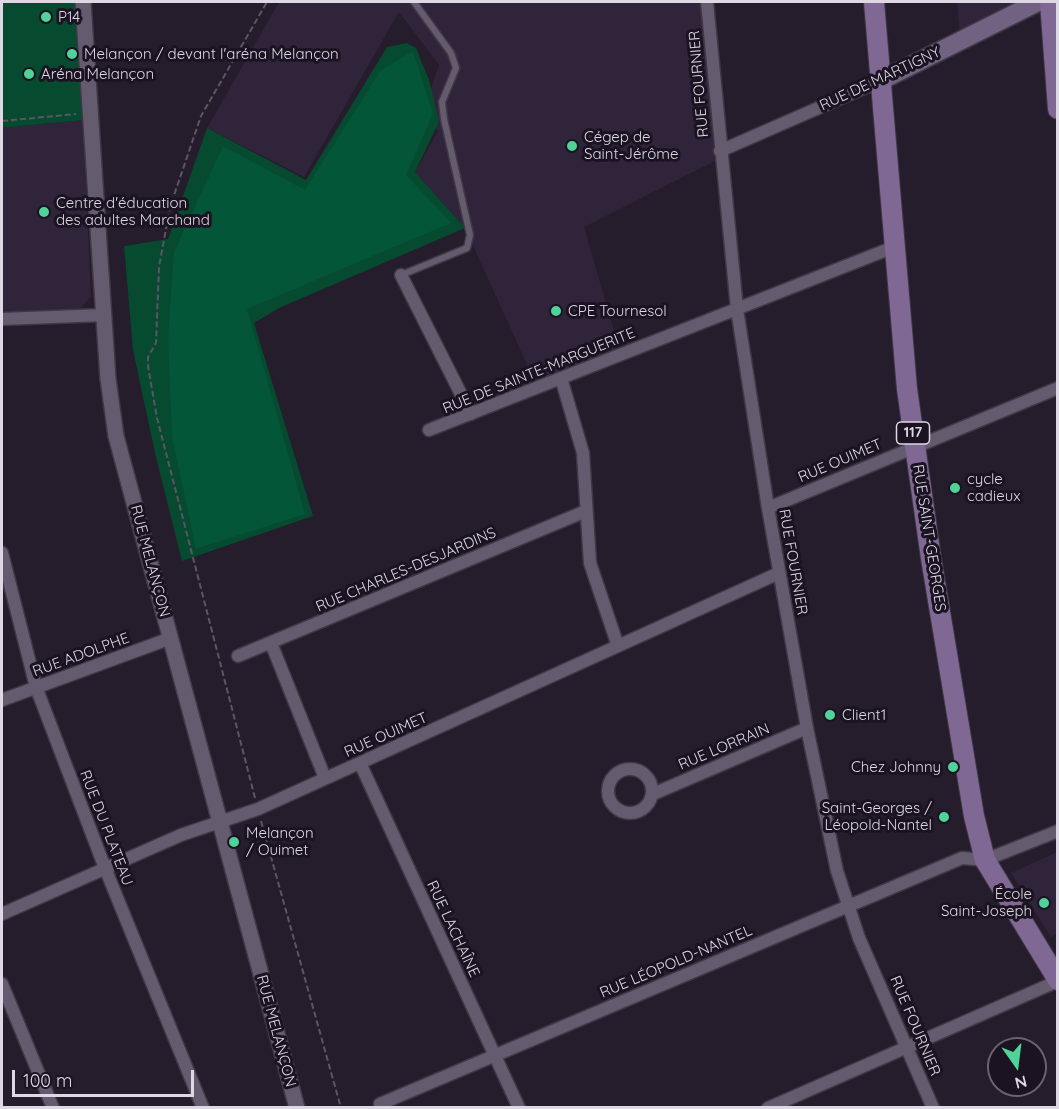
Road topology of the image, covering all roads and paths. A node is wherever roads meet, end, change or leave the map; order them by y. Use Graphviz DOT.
graph roads {
  1 [pos="84,2"];
  2 [pos="267,2"];
  3 [pos="414,2"];
  4 [pos="707,2"];
  5 [pos="874,2"];
  6 [pos="1038,2"];
  7 [pos="1050,2"];
  8 [pos="1056,66"];
  9 [pos="880,81"];
  10 [pos="1058,109"];
  11 [pos="91,112"];
  12 [pos="2,121"];
  13 [pos="720,151"];
  14 [pos="894,247"];
  15 [pos="401,275"];
  16 [pos="737,309"];
  17 [pos="104,315"];
  18 [pos="2,319"];
  19 [pos="561,378"];
  20 [pos="1058,388"];
  21 [pos="471,414"];
  22 [pos="429,430"];
  23 [pos="915,445"];
  24 [pos="768,508"];
  25 [pos="586,511"];
  26 [pos="2,553"];
  27 [pos="779,573"];
  28 [pos="171,638"];
  29 [pos="271,643"];
  30 [pos="618,646"];
  31 [pos="238,656"];
  32 [pos="36,687"];
  33 [pos="2,700"];
  34 [pos="807,728"];
  35 [pos="360,763"];
  36 [pos="325,778"];
  37 [pos="653,794"];
  38 [pos="258,809"];
  39 [pos="220,822"];
  40 [pos="1058,831"];
  41 [pos="985,860"];
  42 [pos="105,868"];
  43 [pos="849,905"];
  44 [pos="2,915"];
  45 [pos="1058,981"];
  46 [pos="2,984"];
  47 [pos="907,1047"];
  48 [pos="495,1056"];
  49 [pos="381,1106"];
  50 [pos="53,1107"];
  51 [pos="203,1107"];
  52 [pos="297,1107"];
  53 [pos="340,1107"];
  54 [pos="519,1107"];
  55 [pos="768,1107"];
  56 [pos="933,1107"];
  1 -- 11 [label="street, RUE MELANÇON"];
  2 -- 38 [label="path"];
  3 -- 15 [label="lane"];
  4 -- 13 [label="street, RUE FOURNIER"];
  5 -- 9 [label="main road, RUE SAINT-GEORGES / 117"];
  6 -- 9 [label="main road, RUE DE MARTIGNY"];
  7 -- 8 [label="main road"];
  8 -- 10 [label="main road"];
  9 -- 13 [label="street, RUE DE MARTIGNY"];
  9 -- 14 [label="main road, RUE SAINT-GEORGES / 117"];
  11 -- 12 [label="path"];
  11 -- 17 [label="street, RUE MELANÇON"];
  13 -- 16 [label="street, RUE FOURNIER"];
  14 -- 16 [label="street, RUE DE SAINTE-MARGUERITE"];
  14 -- 23 [label="main road, RUE SAINT-GEORGES / 117"];
  15 -- 21 [label="street"];
  16 -- 19 [label="street, RUE DE SAINTE-MARGUERITE"];
  16 -- 24 [label="street, RUE FOURNIER"];
  17 -- 18 [label="street"];
  17 -- 28 [label="street, RUE MELANÇON"];
  19 -- 21 [label="street, RUE DE SAINTE-MARGUERITE"];
  19 -- 25 [label="street"];
  20 -- 23 [label="street, RUE OUIMET"];
  21 -- 22 [label="street, RUE DE SAINTE-MARGUERITE"];
  23 -- 24 [label="street, RUE OUIMET"];
  23 -- 41 [label="main road, RUE SAINT-GEORGES / 117"];
  24 -- 27 [label="street, RUE FOURNIER"];
  25 -- 29 [label="street, RUE CHARLES-DESJARDINS"];
  25 -- 30 [label="street"];
  26 -- 32 [label="street, RUE DU PLATEAU"];
  27 -- 30 [label="street, RUE OUIMET"];
  27 -- 34 [label="street, RUE FOURNIER"];
  28 -- 32 [label="street, RUE ADOLPHE"];
  28 -- 39 [label="street, RUE MELANÇON"];
  29 -- 31 [label="street, RUE CHARLES-DESJARDINS"];
  29 -- 36 [label="street"];
  30 -- 35 [label="street, RUE OUIMET"];
  32 -- 33 [label="street, RUE ADOLPHE"];
  32 -- 42 [label="street, RUE DU PLATEAU"];
  34 -- 37 [label="street, RUE LORRAIN"];
  34 -- 43 [label="street, RUE FOURNIER"];
  35 -- 36 [label="street, RUE OUIMET"];
  35 -- 48 [label="street, RUE LACHAÎNE"];
  36 -- 38 [label="street, RUE OUIMET"];
  38 -- 39 [label="street, RUE OUIMET"];
  38 -- 53 [label="path"];
  39 -- 42 [label="street, RUE OUIMET"];
  39 -- 52 [label="street, RUE MELANÇON"];
  40 -- 41 [label="street"];
  41 -- 43 [label="street, RUE LÉOPOLD-NANTEL"];
  41 -- 45 [label="main road, RUE SAINT-GEORGES / 117"];
  42 -- 44 [label="street, RUE OUIMET"];
  42 -- 51 [label="street, RUE DU PLATEAU"];
  43 -- 47 [label="street, RUE FOURNIER"];
  43 -- 48 [label="street, RUE LÉOPOLD-NANTEL"];
  45 -- 47 [label="street"];
  46 -- 50 [label="street"];
  47 -- 55 [label="street"];
  47 -- 56 [label="street, RUE FOURNIER"];
  48 -- 49 [label="street, RUE LÉOPOLD-NANTEL"];
  48 -- 54 [label="street, RUE LACHAÎNE"];
}
